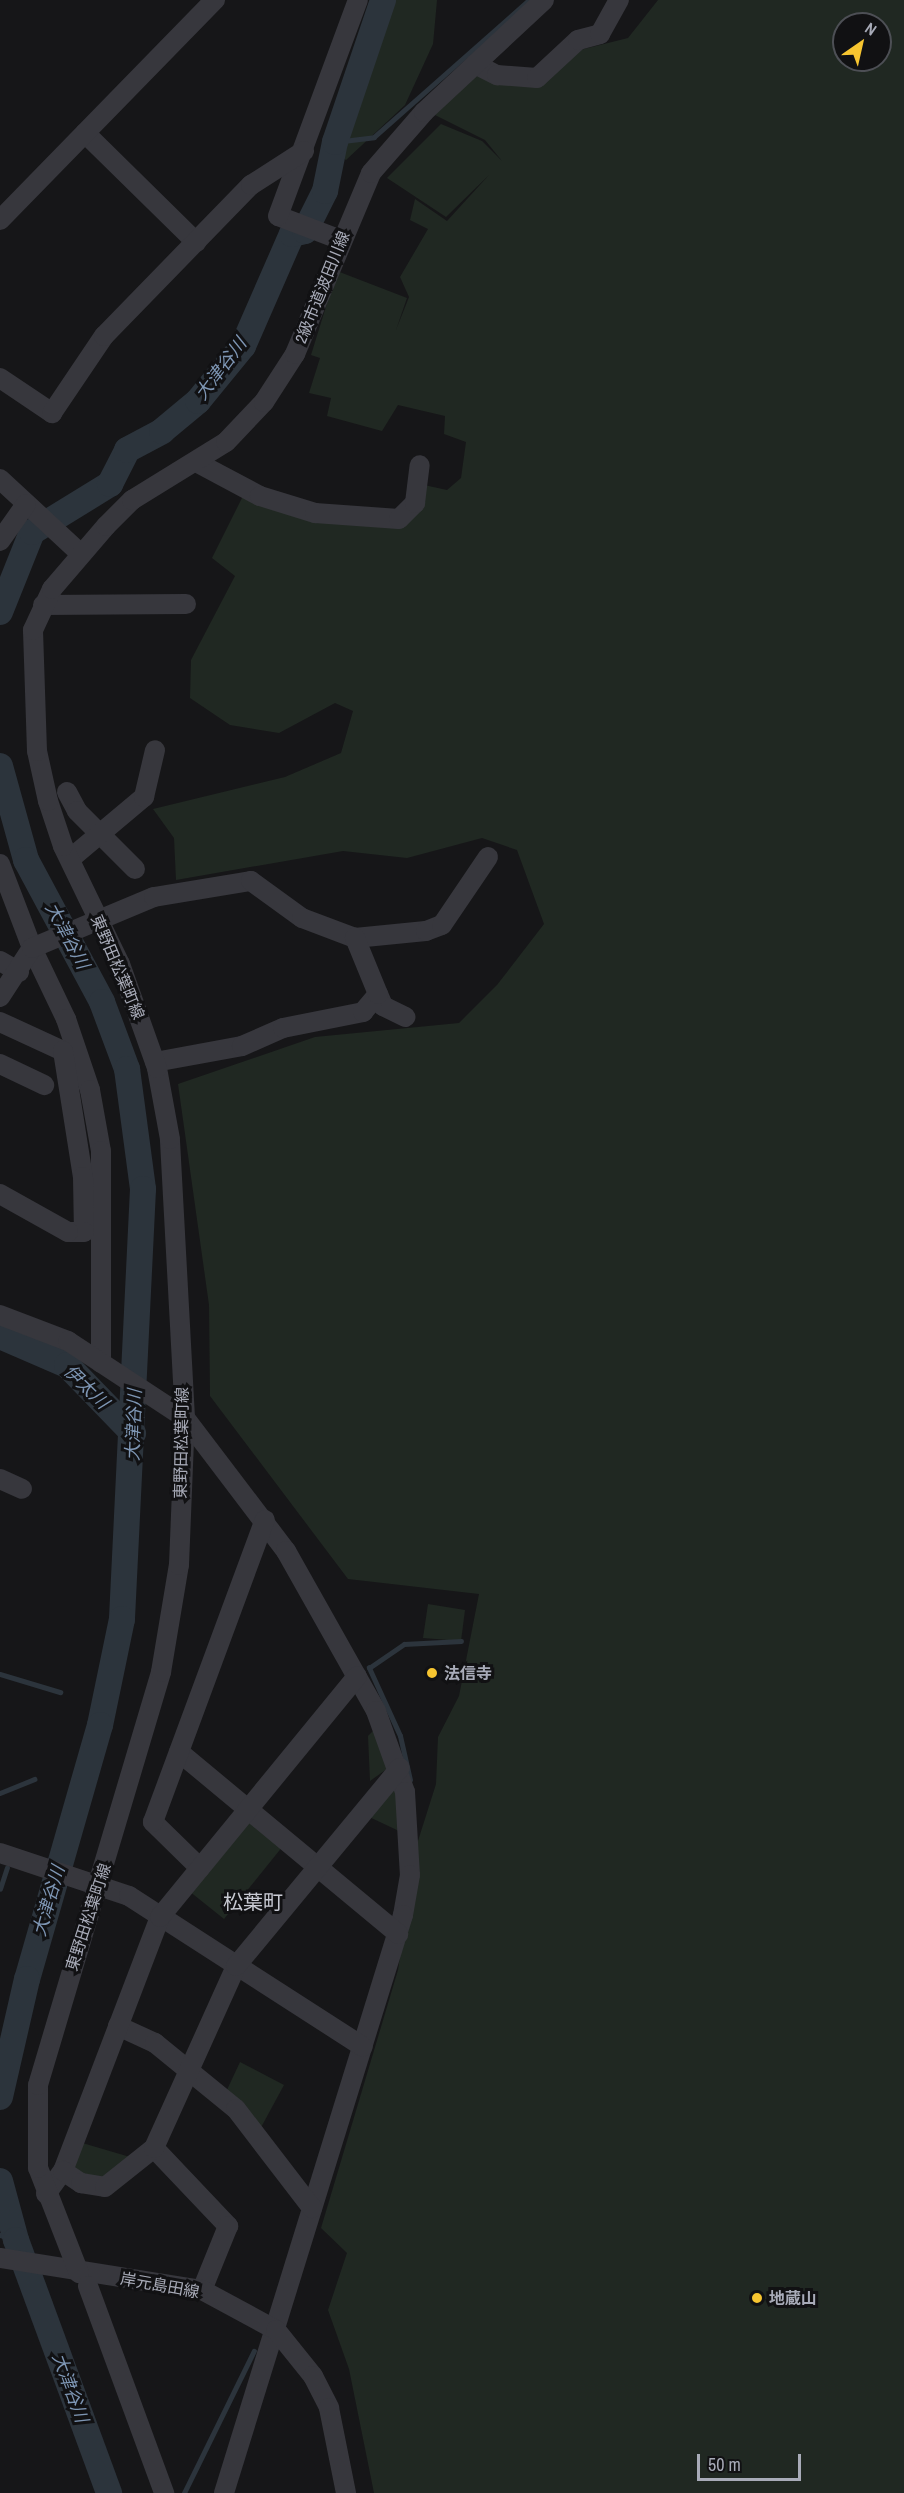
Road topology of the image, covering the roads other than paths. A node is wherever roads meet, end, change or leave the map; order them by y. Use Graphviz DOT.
graph roads {
  1 [pos="215,0"];
  2 [pos="358,0"];
  3 [pos="544,0"];
  4 [pos="619,0"];
  5 [pos="475,64"];
  6 [pos="85,133"];
  7 [pos="304,151"];
  8 [pos="0,220"];
  9 [pos="340,240"];
  10 [pos="196,242"];
  11 [pos="0,378"];
  12 [pos="196,462"];
  13 [pos="420,465"];
  14 [pos="0,479"];
  15 [pos="28,506"];
  16 [pos="0,541"];
  17 [pos="80,553"];
  18 [pos="186,604"];
  19 [pos="43,605"];
  20 [pos="155,750"];
  21 [pos="67,792"];
  22 [pos="100,835"];
  23 [pos="488,857"];
  24 [pos="70,859"];
  25 [pos="0,864"];
  26 [pos="135,869"];
  27 [pos="96,921"];
  28 [pos="355,938"];
  29 [pos="33,947"];
  30 [pos="0,961"];
  31 [pos="19,972"];
  32 [pos="378,994"];
  33 [pos="0,997"];
  34 [pos="406,1017"];
  35 [pos="0,1022"];
  36 [pos="155,1062"];
  37 [pos="0,1064"];
  38 [pos="44,1084"];
  39 [pos="0,1194"];
  40 [pos="0,1315"];
  41 [pos="103,1364"];
  42 [pos="181,1414"];
  43 [pos="0,1479"];
  44 [pos="22,1489"];
  45 [pos="265,1520"];
  46 [pos="357,1676"];
  47 [pos="179,1752"];
  48 [pos="400,1768"];
  49 [pos="248,1809"];
  50 [pos="0,1853"];
  51 [pos="318,1867"];
  52 [pos="200,1868"];
  53 [pos="98,1882"];
  54 [pos="160,1917"];
  55 [pos="398,1934"];
  56 [pos="236,1966"];
  57 [pos="118,2026"];
  58 [pos="363,2047"];
  59 [pos="188,2068"];
  60 [pos="154,2148"];
  61 [pos="63,2171"];
  62 [pos="46,2194"];
  63 [pos="312,2208"];
  64 [pos="2,2259"];
  65 [pos="79,2276"];
  66 [pos="202,2290"];
  67 [pos="276,2330"];
  68 [pos="164,2493"];
  69 [pos="224,2493"];
  70 [pos="346,2493"];
  1 -- 6 [label="street"];
  2 -- 7 [label="street"];
  3 -- 5 [label="street, 2級市道波田川線"];
  4 -- 5 [label="street"];
  5 -- 9 [label="street, 2級市道波田川線"];
  6 -- 8 [label="street"];
  6 -- 10 [label="street"];
  7 -- 9 [label="street"];
  7 -- 10 [label="street"];
  9 -- 12 [label="street, 2級市道波田川線"];
  10 -- 11 [label="street"];
  12 -- 13 [label="street"];
  12 -- 17 [label="street, 2級市道波田川線"];
  14 -- 15 [label="street"];
  15 -- 16 [label="street"];
  15 -- 17 [label="street"];
  17 -- 19 [label="street, 東野田松葉町線"];
  18 -- 19 [label="street"];
  19 -- 24 [label="street, 東野田松葉町線"];
  20 -- 22 [label="street"];
  21 -- 22 [label="street"];
  22 -- 24 [label="street"];
  22 -- 26 [label="street"];
  23 -- 28 [label="street"];
  24 -- 27 [label="street, 東野田松葉町線"];
  25 -- 29 [label="street"];
  27 -- 28 [label="street"];
  27 -- 29 [label="street"];
  27 -- 36 [label="street, 東野田松葉町線"];
  28 -- 32 [label="street"];
  29 -- 31 [label="street"];
  29 -- 41 [label="street"];
  30 -- 31 [label="street"];
  31 -- 33 [label="street"];
  32 -- 34 [label="street"];
  32 -- 36 [label="street"];
  35 -- 39 [label="street"];
  36 -- 42 [label="street, 東野田松葉町線"];
  37 -- 38 [label="street"];
  40 -- 41 [label="street"];
  41 -- 42 [label="street"];
  42 -- 45 [label="street"];
  42 -- 53 [label="street, 東野田松葉町線"];
  43 -- 44 [label="street"];
  45 -- 46 [label="street"];
  45 -- 47 [label="street"];
  46 -- 48 [label="street"];
  46 -- 49 [label="street"];
  47 -- 49 [label="street"];
  47 -- 52 [label="street"];
  48 -- 51 [label="street"];
  48 -- 55 [label="street"];
  49 -- 51 [label="street"];
  49 -- 52 [label="street"];
  50 -- 53 [label="street"];
  51 -- 55 [label="street"];
  51 -- 56 [label="street"];
  52 -- 54 [label="street"];
  53 -- 54 [label="street"];
  53 -- 62 [label="street, 東野田松葉町線"];
  54 -- 56 [label="street"];
  54 -- 57 [label="street"];
  55 -- 58 [label="street"];
  56 -- 58 [label="street"];
  56 -- 59 [label="street"];
  57 -- 59 [label="street"];
  57 -- 61 [label="street"];
  58 -- 63 [label="street"];
  59 -- 60 [label="street"];
  59 -- 63 [label="street"];
  60 -- 61 [label="street"];
  60 -- 66 [label="street"];
  61 -- 62 [label="street"];
  62 -- 65 [label="street, 東野田松葉町線"];
  63 -- 67 [label="street"];
  64 -- 65 [label="street, 岸元島田線"];
  65 -- 66 [label="street, 岸元島田線"];
  65 -- 68 [label="street, 東野田松葉町線"];
  66 -- 67 [label="street, 岸元島田線"];
  67 -- 69 [label="street"];
  67 -- 70 [label="street, 岸元島田線"];
}
